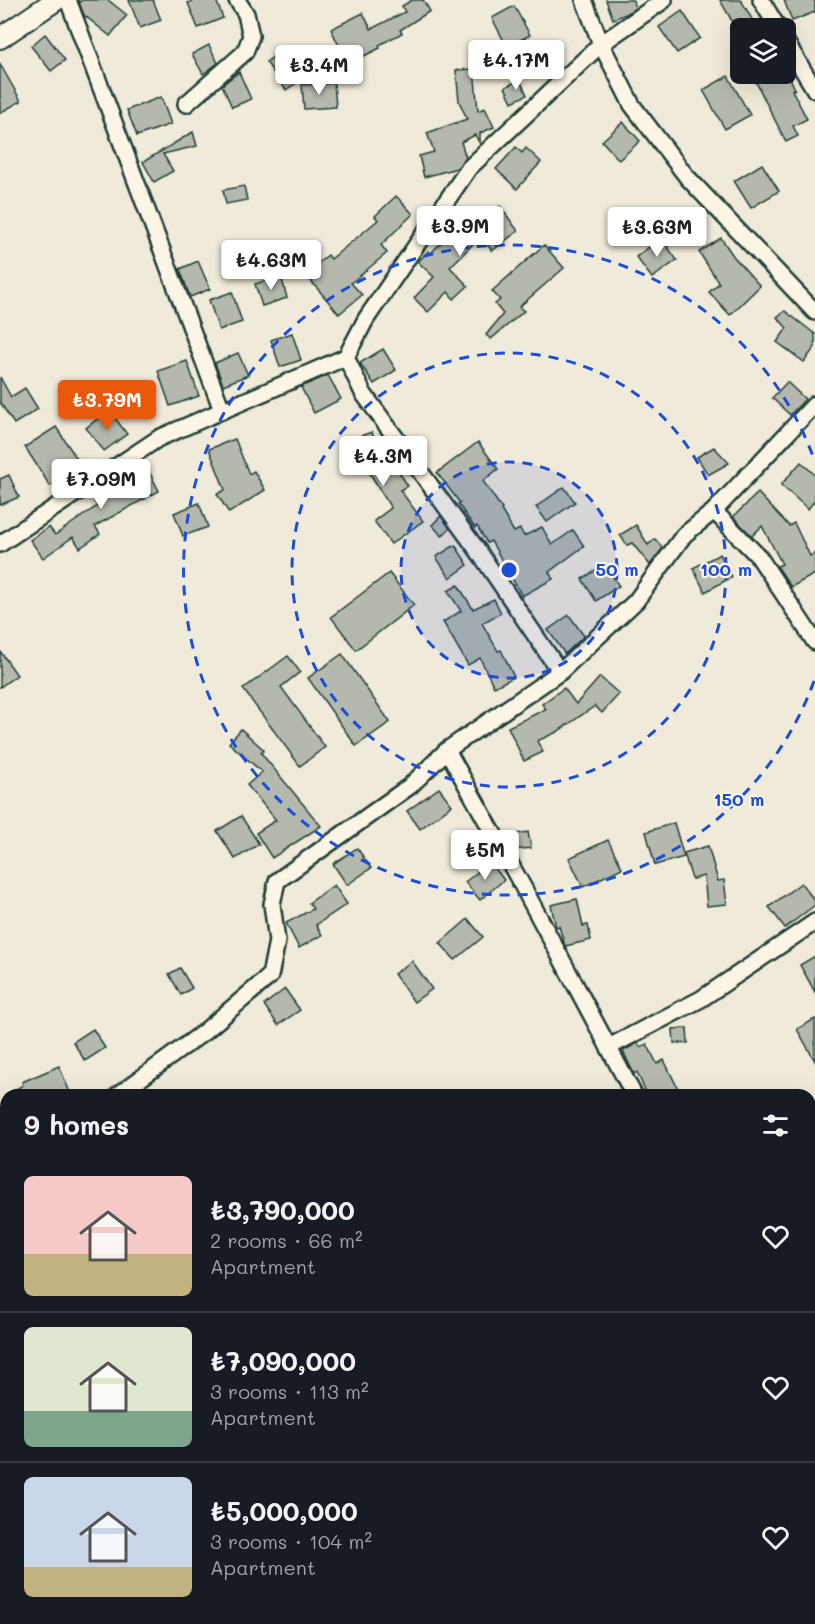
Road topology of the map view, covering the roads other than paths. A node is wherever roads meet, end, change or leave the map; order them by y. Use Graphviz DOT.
graph roads {
  1 [pos="56,0"];
  2 [pos="68,0"];
  3 [pos="237,0"];
  4 [pos="584,0"];
  5 [pos="664,0"];
  6 [pos="761,0"];
  7 [pos="772,18"];
  8 [pos="0,38"];
  9 [pos="601,44"];
  10 [pos="796,59"];
  11 [pos="815,90"];
  12 [pos="186,104"];
  13 [pos="815,312"];
  14 [pos="346,357"];
  15 [pos="815,404"];
  16 [pos="222,410"];
  17 [pos="714,512"];
  18 [pos="0,544"];
  19 [pos="815,642"];
  20 [pos="560,672"];
  21 [pos="447,750"];
  22 [pos="815,922"];
  23 [pos="609,1047"];
  24 [pos="126,1089"];
  25 [pos="631,1089"];
  1 -- 8 [label="street"];
  2 -- 16 [label="street"];
  3 -- 12 [label="street"];
  4 -- 9 [label="street"];
  5 -- 9 [label="street"];
  6 -- 7 [label="street"];
  9 -- 13 [label="street"];
  9 -- 14 [label="street"];
  10 -- 11 [label="street"];
  14 -- 16 [label="street"];
  14 -- 20 [label="street"];
  15 -- 17 [label="street"];
  16 -- 18 [label="street"];
  17 -- 19 [label="street"];
  17 -- 20 [label="street"];
  20 -- 21 [label="street"];
  21 -- 23 [label="street"];
  21 -- 24 [label="street"];
  22 -- 23 [label="street"];
  23 -- 25 [label="street"];
}
